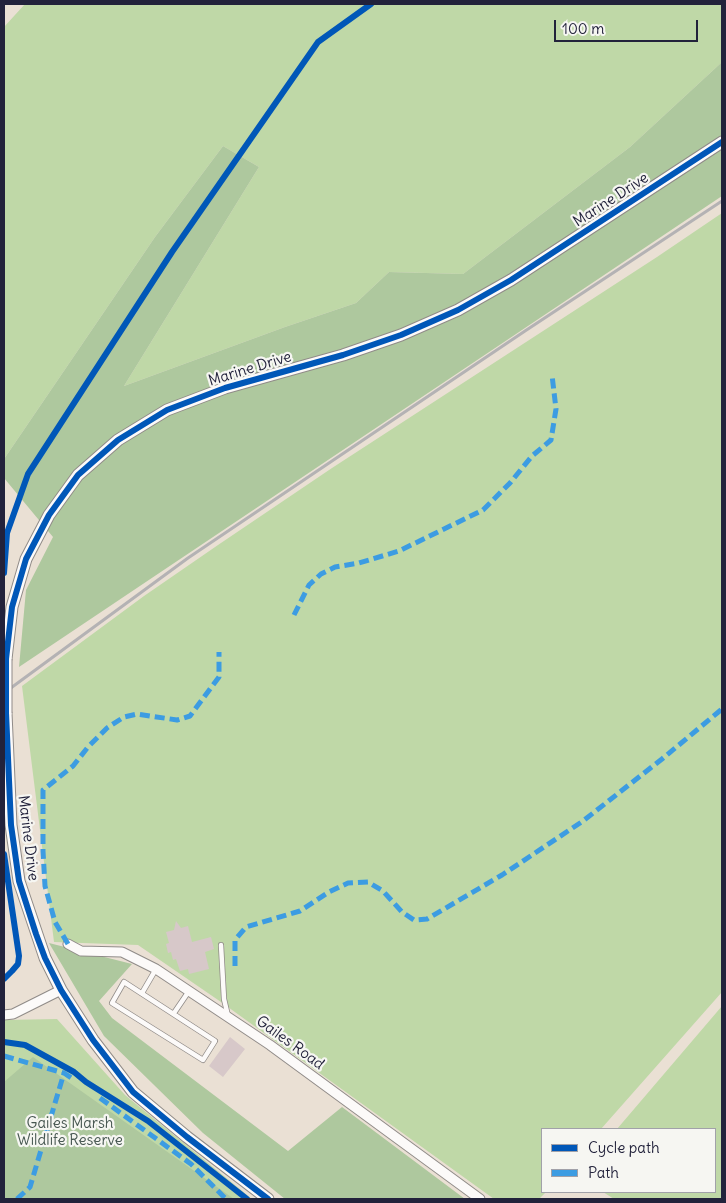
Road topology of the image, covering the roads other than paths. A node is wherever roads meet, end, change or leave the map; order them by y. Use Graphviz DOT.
graph roads {
  1 [pos="722,142"];
  2 [pos="68,944"];
  3 [pos="221,945"];
  4 [pos="156,969"];
  5 [pos="61,990"];
  6 [pos="189,990"];
  7 [pos="142,993"];
  8 [pos="174,1013"];
  9 [pos="4,1015"];
  10 [pos="228,1016"];
  11 [pos="268,1199"];
  12 [pos="480,1199"];
  1 -- 5 [label="street, Marine Drive, bridge"];
  2 -- 4 [label="street, Gailes Road"];
  3 -- 10 [label="lane"];
  4 -- 6 [label="street, Gailes Road"];
  4 -- 7 [label="lane"];
  5 -- 9 [label="street"];
  5 -- 11 [label="street, Marine Drive"];
  6 -- 8 [label="lane"];
  6 -- 10 [label="street, Gailes Road"];
  7 -- 8 [label="lane"];
  7 -- 8 [label="lane"];
  10 -- 12 [label="street, Gailes Road"];
}
